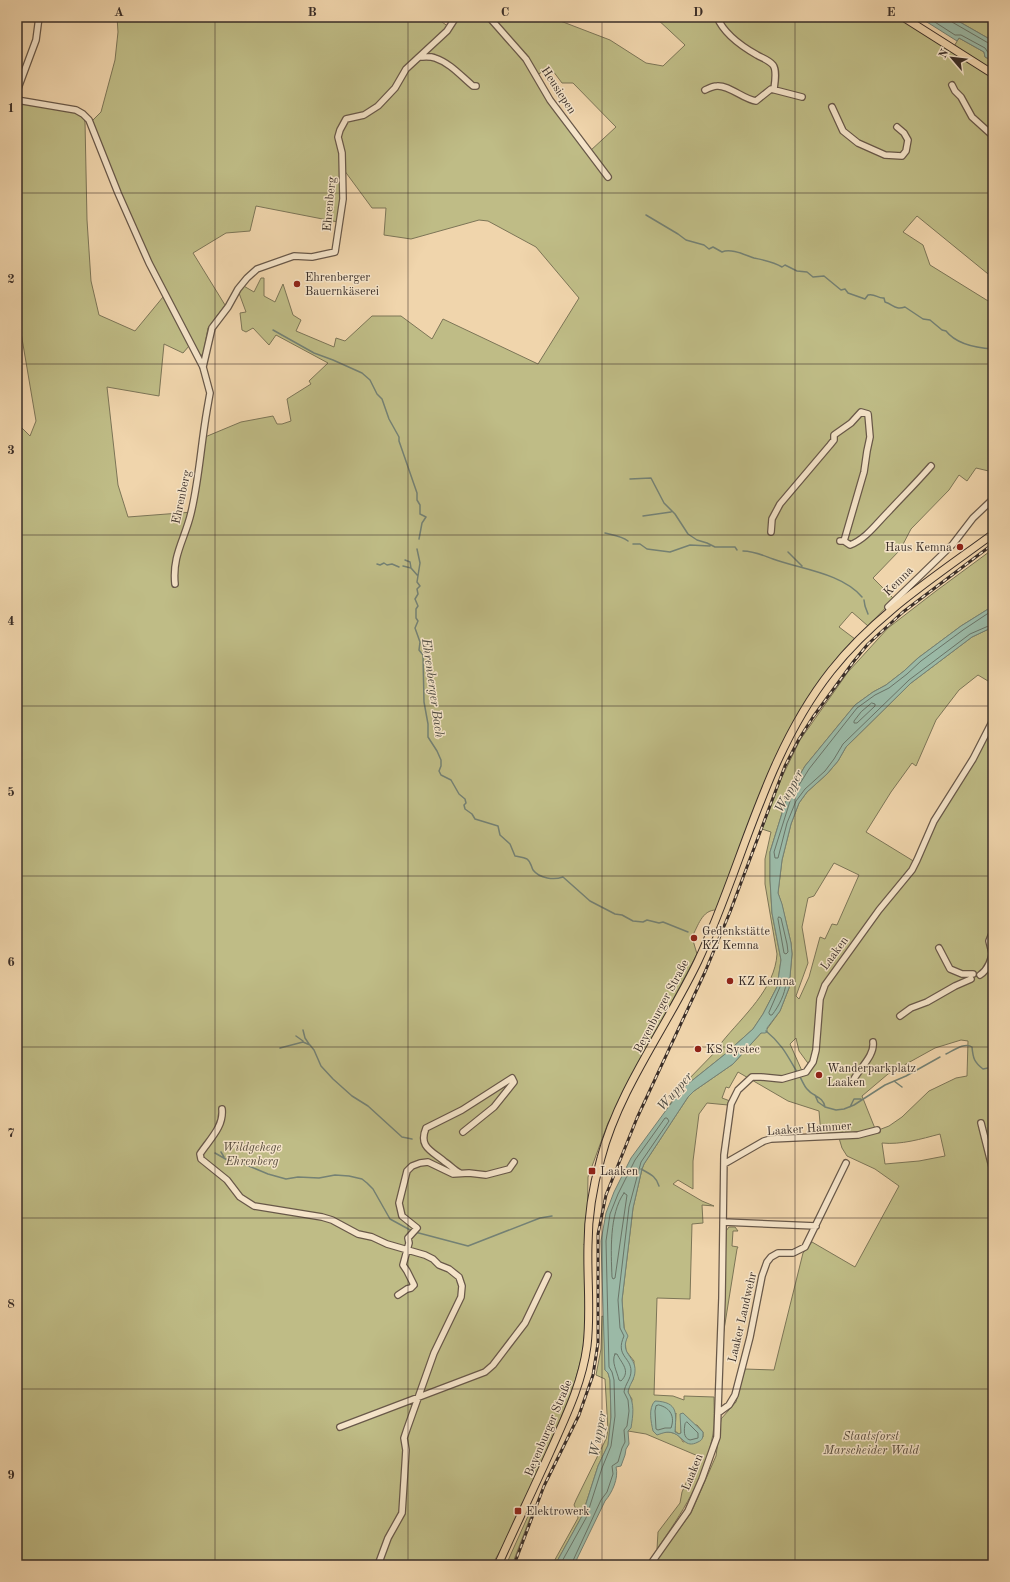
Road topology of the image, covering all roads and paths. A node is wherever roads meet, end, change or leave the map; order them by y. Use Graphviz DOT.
graph roads {
  1 [pos="39,17"];
  2 [pos="456,17"];
  3 [pos="489,17"];
  4 [pos="718,17"];
  5 [pos="903,17"];
  6 [pos="419,57"];
  7 [pos="993,74"];
  8 [pos="952,85"];
  9 [pos="476,86"];
  10 [pos="774,89"];
  11 [pos="705,90"];
  12 [pos="17,91"];
  13 [pos="802,97"];
  14 [pos="17,100"];
  15 [pos="832,108"];
  16 [pos="897,127"];
  17 [pos="993,136"];
  18 [pos="608,177"];
  19 [pos="204,366"];
  20 [pos="931,466"];
  21 [pos="993,499"];
  22 [pos="771,532"];
  23 [pos="993,534"];
  24 [pos="175,584"];
  25 [pos="890,610"];
  26 [pos="993,720"];
  27 [pos="993,931"];
  28 [pos="939,948"];
  29 [pos="993,948"];
  30 [pos="992,955"];
  31 [pos="980,975"];
  32 [pos="900,1016"];
  33 [pos="873,1042"];
  34 [pos="854,1079"];
  35 [pos="222,1109"];
  36 [pos="981,1123"];
  37 [pos="876,1130"];
  38 [pos="463,1132"];
  39 [pos="514,1162"];
  40 [pos="846,1163"];
  41 [pos="724,1164"];
  42 [pos="993,1171"];
  43 [pos="462,1174"];
  44 [pos="723,1222"];
  45 [pos="816,1226"];
  46 [pos="407,1250"];
  47 [pos="548,1275"];
  48 [pos="398,1295"];
  49 [pos="418,1397"];
  50 [pos="718,1413"];
  51 [pos="340,1427"];
  52 [pos="378,1565"];
  53 [pos="491,1565"];
  54 [pos="497,1565"];
  55 [pos="650,1565"];
  1 -- 12 [label="street"];
  2 -- 6 [label="street, Ehrenberg"];
  3 -- 18 [label="street, Heusiepen"];
  4 -- 10 [label="street"];
  5 -- 7 [label="main road"];
  6 -- 9 [label="street"];
  6 -- 19 [label="street, Ehrenberg"];
  8 -- 17 [label="street"];
  10 -- 11 [label="street"];
  10 -- 13 [label="street"];
  14 -- 19 [label="street, Ehrenberg"];
  15 -- 16 [label="street"];
  19 -- 24 [label="street, Ehrenberg"];
  20 -- 22 [label="street"];
  21 -- 25 [label="street, Kemna"];
  23 -- 25 [label="main road, Beyenburger Straße"];
  25 -- 54 [label="main road, Beyenburger Straße"];
  26 -- 41 [label="street, Laaken"];
  27 -- 30 [label="street"];
  28 -- 32 [label="street"];
  29 -- 30 [label="street"];
  30 -- 31 [label="street"];
  33 -- 34 [label="street"];
  35 -- 46 [label="street"];
  36 -- 42 [label="street"];
  37 -- 41 [label="street, Laaker Hammer"];
  38 -- 43 [label="street"];
  39 -- 43 [label="street"];
  40 -- 45 [label="street, Laaker Landwehr"];
  41 -- 44 [label="street, Laaken"];
  43 -- 46 [label="street"];
  44 -- 45 [label="street"];
  44 -- 50 [label="street, Laaken"];
  45 -- 50 [label="street, Laaker Landwehr"];
  46 -- 48 [label="street"];
  46 -- 49 [label="street"];
  47 -- 49 [label="street"];
  49 -- 51 [label="street"];
  49 -- 52 [label="street"];
  50 -- 55 [label="street, Laaken"];
  53 -- 54 [label="street"];
}
